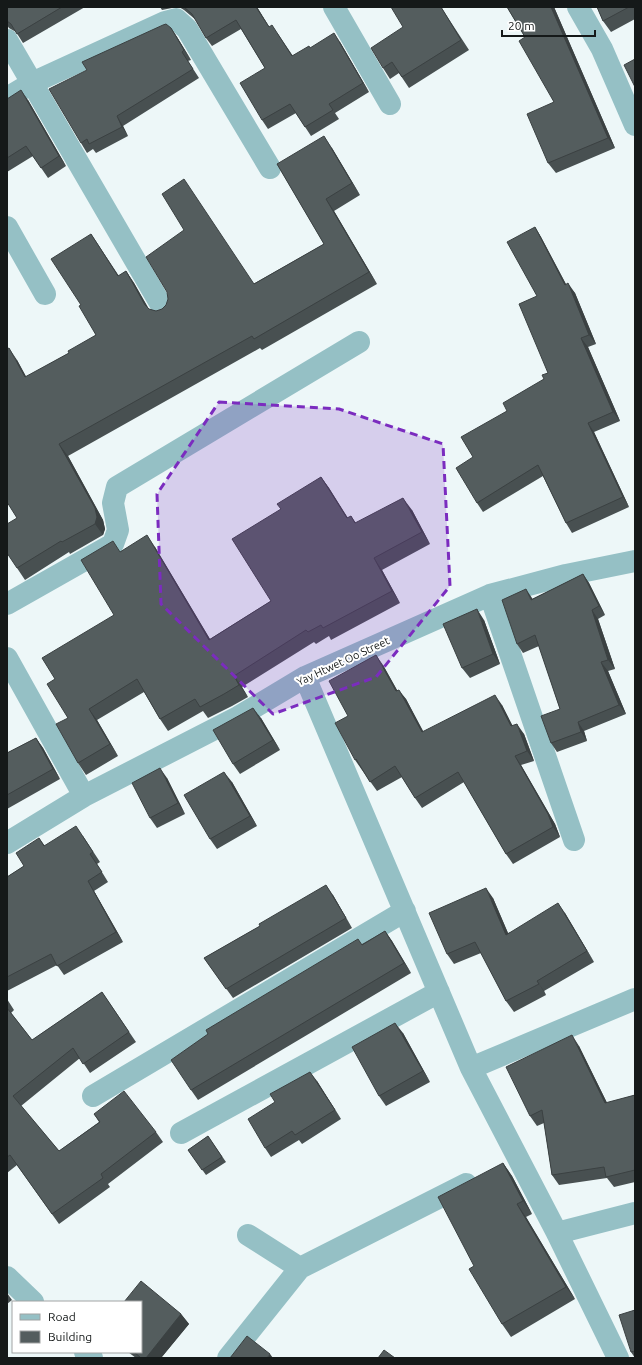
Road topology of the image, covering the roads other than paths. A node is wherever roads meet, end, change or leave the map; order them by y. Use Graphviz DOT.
graph roads {
  1 [pos="334,7"];
  2 [pos="578,7"];
  3 [pos="7,40"];
  4 [pos="32,83"];
  5 [pos="7,98"];
  6 [pos="390,104"];
  7 [pos="635,125"];
  8 [pos="270,168"];
  9 [pos="7,227"];
  10 [pos="45,294"];
  11 [pos="164,310"];
  12 [pos="359,342"];
  13 [pos="635,561"];
  14 [pos="490,595"];
  15 [pos="7,604"];
  16 [pos="7,658"];
  17 [pos="306,677"];
  18 [pos="84,796"];
  19 [pos="574,840"];
  20 [pos="7,843"];
  21 [pos="405,911"];
  22 [pos="439,992"];
  23 [pos="635,999"];
  24 [pos="471,1068"];
  25 [pos="93,1096"];
  26 [pos="181,1134"];
  27 [pos="482,1176"];
  28 [pos="635,1213"];
  29 [pos="557,1233"];
  30 [pos="248,1235"];
  31 [pos="300,1268"];
  32 [pos="7,1277"];
  33 [pos="32,1301"];
  34 [pos="228,1358"];
  35 [pos="618,1358"];
  1 -- 6 [label="street"];
  2 -- 7 [label="street"];
  3 -- 4 [label="street"];
  4 -- 5 [label="street"];
  4 -- 8 [label="street"];
  4 -- 11 [label="street"];
  9 -- 10 [label="street"];
  12 -- 15 [label="street"];
  13 -- 14 [label="street, Yay Htwet Oo Street"];
  14 -- 17 [label="street, Yay Htwet Oo Street"];
  14 -- 19 [label="street"];
  16 -- 18 [label="street"];
  17 -- 18 [label="street, Yay Htwet Oo Street"];
  17 -- 21 [label="street"];
  18 -- 20 [label="street, Yay Htwet Oo Street"];
  21 -- 22 [label="street"];
  21 -- 25 [label="street"];
  22 -- 24 [label="street"];
  22 -- 26 [label="street"];
  23 -- 24 [label="street"];
  24 -- 29 [label="street"];
  27 -- 31 [label="street"];
  28 -- 29 [label="street"];
  29 -- 35 [label="street"];
  30 -- 31 [label="street"];
  31 -- 34 [label="street"];
  32 -- 33 [label="street"];
}
